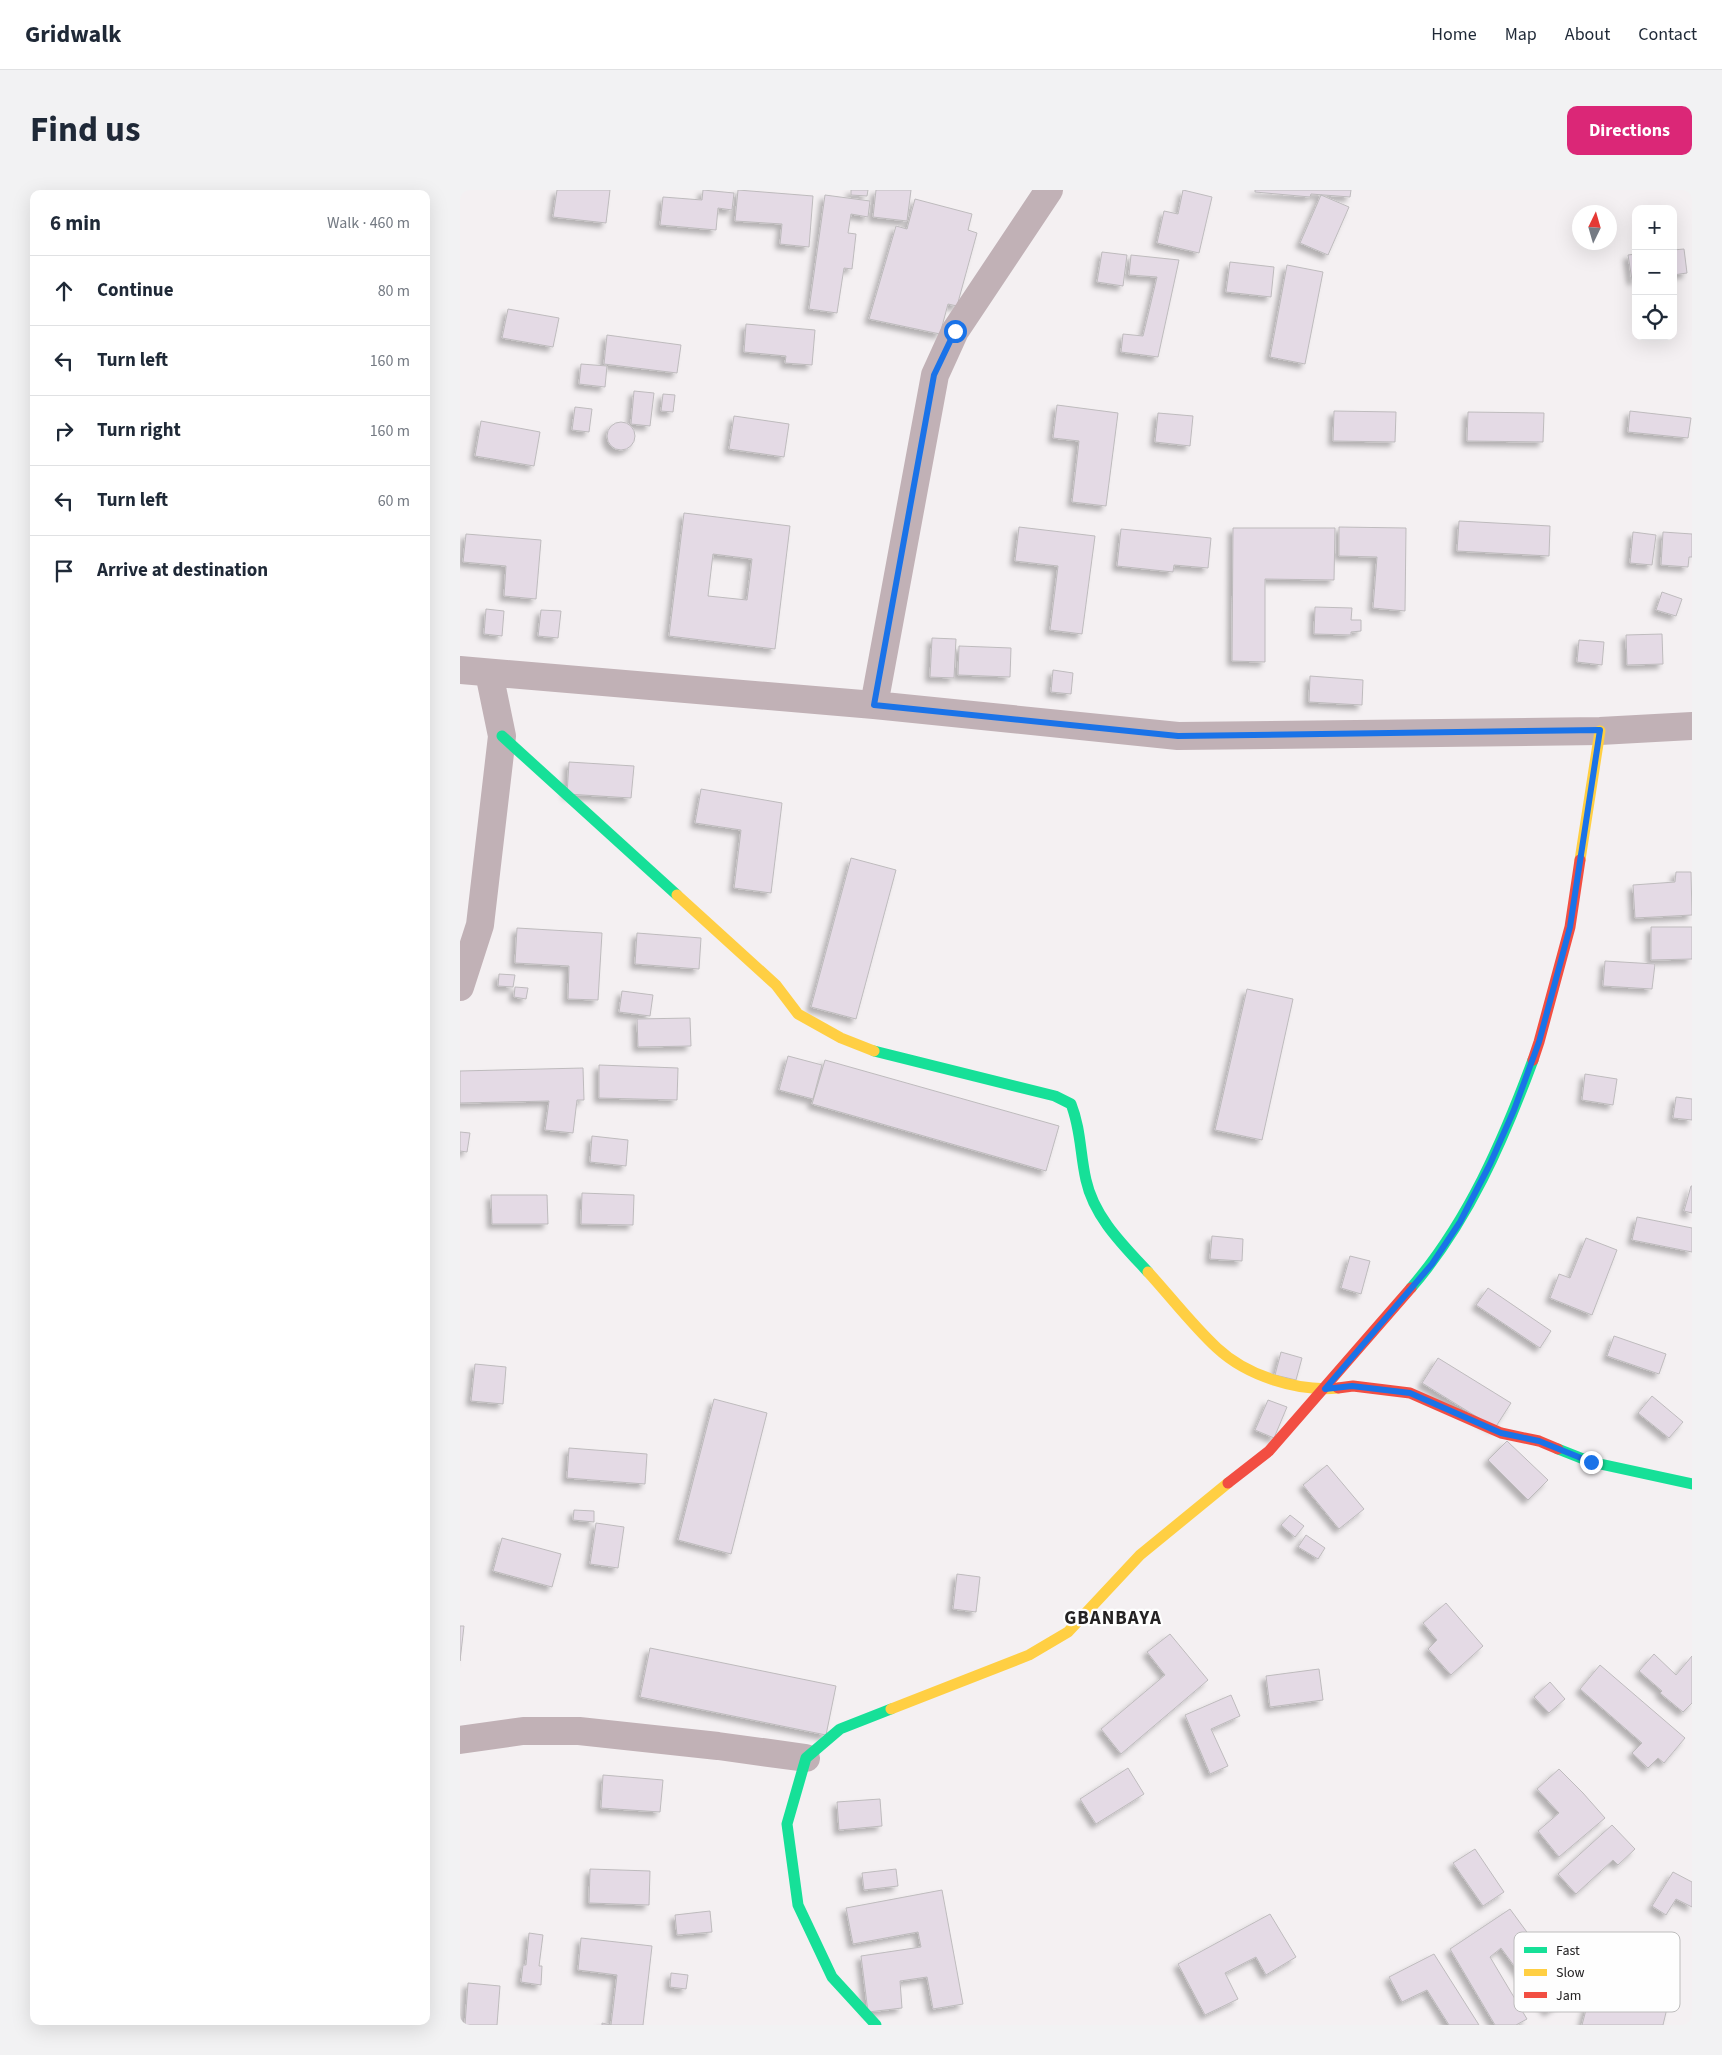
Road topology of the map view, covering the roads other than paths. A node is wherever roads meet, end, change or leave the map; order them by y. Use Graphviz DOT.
graph roads {
  1 [pos="1049,190"];
  2 [pos="460,670"];
  3 [pos="489,673"];
  4 [pos="874,705"];
  5 [pos="1692,726"];
  6 [pos="1600,730"];
  7 [pos="502,736"];
  8 [pos="460,987"];
  9 [pos="1325,1389"];
  10 [pos="1692,1484"];
  11 [pos="460,1740"];
  12 [pos="806,1758"];
  13 [pos="876,2025"];
  1 -- 4 [label="street"];
  2 -- 3 [label="street"];
  3 -- 4 [label="street"];
  3 -- 7 [label="street"];
  4 -- 6 [label="street"];
  5 -- 6 [label="street"];
  6 -- 9 [label="street"];
  7 -- 8 [label="street"];
  7 -- 9 [label="street"];
  9 -- 10 [label="street"];
  9 -- 12 [label="street"];
  11 -- 12 [label="street"];
  12 -- 13 [label="street"];
}
